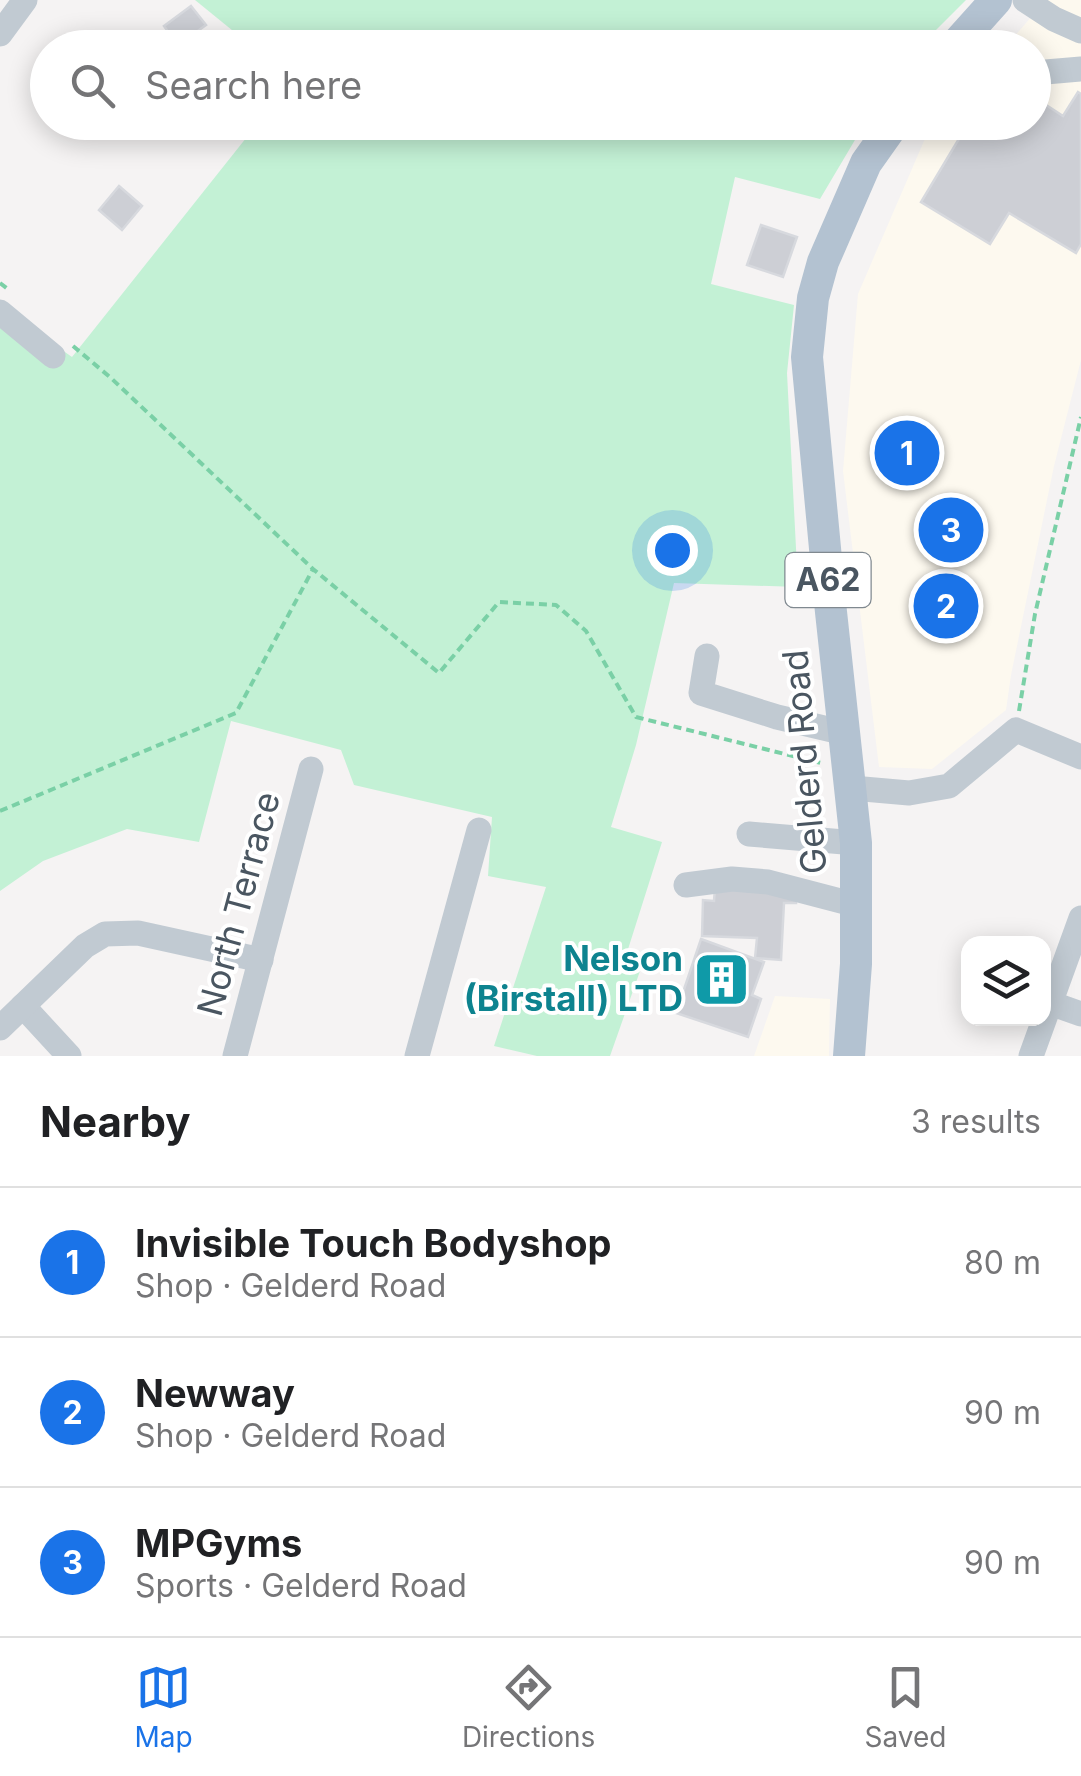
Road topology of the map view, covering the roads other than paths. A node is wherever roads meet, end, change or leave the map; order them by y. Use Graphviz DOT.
graph roads {
  1 [pos="25,0"];
  2 [pos="996,0"];
  3 [pos="1025,0"];
  4 [pos="969,30"];
  5 [pos="1081,31"];
  6 [pos="0,34"];
  7 [pos="1081,69"];
  8 [pos="1051,72"];
  9 [pos="882,140"];
  10 [pos="7,303"];
  11 [pos="61,349"];
  12 [pos="706,656"];
  13 [pos="845,733"];
  14 [pos="1081,756"];
  15 [pos="311,769"];
  16 [pos="851,779"];
  17 [pos="479,830"];
  18 [pos="750,834"];
  19 [pos="856,843"];
  20 [pos="686,884"];
  21 [pos="856,906"];
  22 [pos="1081,918"];
  23 [pos="261,960"];
  24 [pos="1051,999"];
  25 [pos="1051,1002"];
  26 [pos="23,1006"];
  27 [pos="1081,1014"];
  28 [pos="1041,1026"];
  29 [pos="0,1028"];
  30 [pos="1031,1054"];
  31 [pos="69,1056"];
  32 [pos="236,1056"];
  33 [pos="417,1056"];
  34 [pos="849,1056"];
  1 -- 6 [label="street"];
  2 -- 4 [label="main road"];
  3 -- 5 [label="street"];
  7 -- 8 [label="street"];
  9 -- 13 [label="main road, Gelderd Road / A62"];
  10 -- 11 [label="street"];
  12 -- 13 [label="street"];
  13 -- 16 [label="main road, Gelderd Road / A62"];
  14 -- 16 [label="street"];
  15 -- 23 [label="street, North Terrace"];
  16 -- 19 [label="main road, Gelderd Road / A62"];
  17 -- 33 [label="street"];
  18 -- 19 [label="street"];
  19 -- 21 [label="main road, Gelderd Road / A62"];
  20 -- 21 [label="street"];
  21 -- 34 [label="main road, Gelderd Road / A62"];
  22 -- 24 [label="street"];
  23 -- 26 [label="street"];
  23 -- 32 [label="street, North Terrace"];
  25 -- 27 [label="street"];
  26 -- 29 [label="street"];
  26 -- 31 [label="street"];
  28 -- 30 [label="street"];
}
